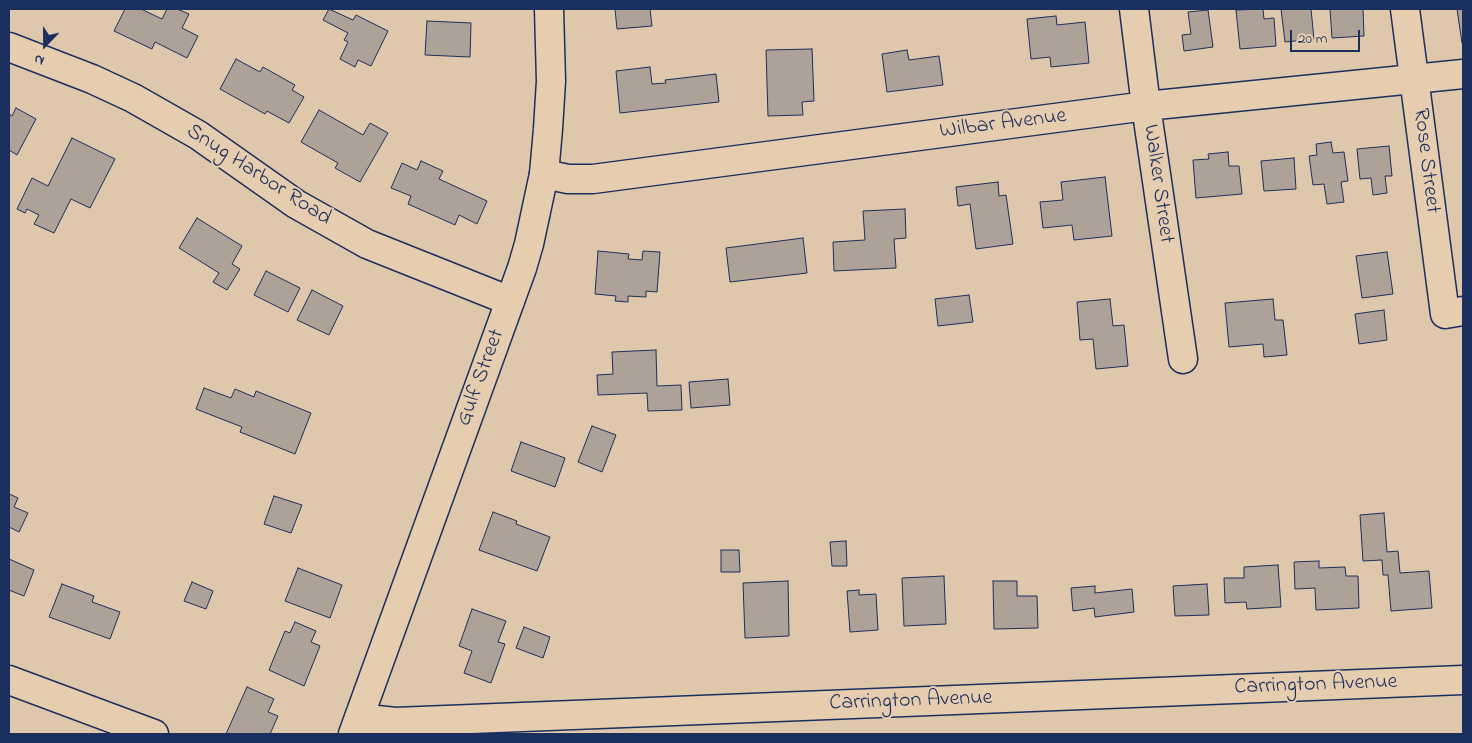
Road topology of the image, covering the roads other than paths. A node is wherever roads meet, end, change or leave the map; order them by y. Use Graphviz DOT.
graph roads {
  1 [pos="549,9"];
  2 [pos="1134,9"];
  3 [pos="1404,9"];
  4 [pos="9,47"];
  5 [pos="1463,74"];
  6 [pos="1415,78"];
  7 [pos="1146,106"];
  8 [pos="544,174"];
  9 [pos="510,301"];
  10 [pos="1454,312"];
  11 [pos="1183,359"];
  12 [pos="9,680"];
  13 [pos="1463,680"];
  14 [pos="356,726"];
  15 [pos="154,734"];
  1 -- 8 [label="street, Gulf Street"];
  2 -- 7 [label="street, Walker Street"];
  3 -- 6 [label="street, Rose Street"];
  4 -- 9 [label="street, Snug Harbor Road"];
  5 -- 6 [label="street, Wilbar Avenue"];
  6 -- 7 [label="street, Wilbar Avenue"];
  6 -- 10 [label="street, Rose Street"];
  7 -- 8 [label="street, Wilbar Avenue"];
  7 -- 11 [label="street, Walker Street"];
  8 -- 9 [label="street, Gulf Street"];
  9 -- 14 [label="street, Gulf Street"];
  12 -- 15 [label="street"];
  13 -- 14 [label="street, Carrington Avenue"];
}
